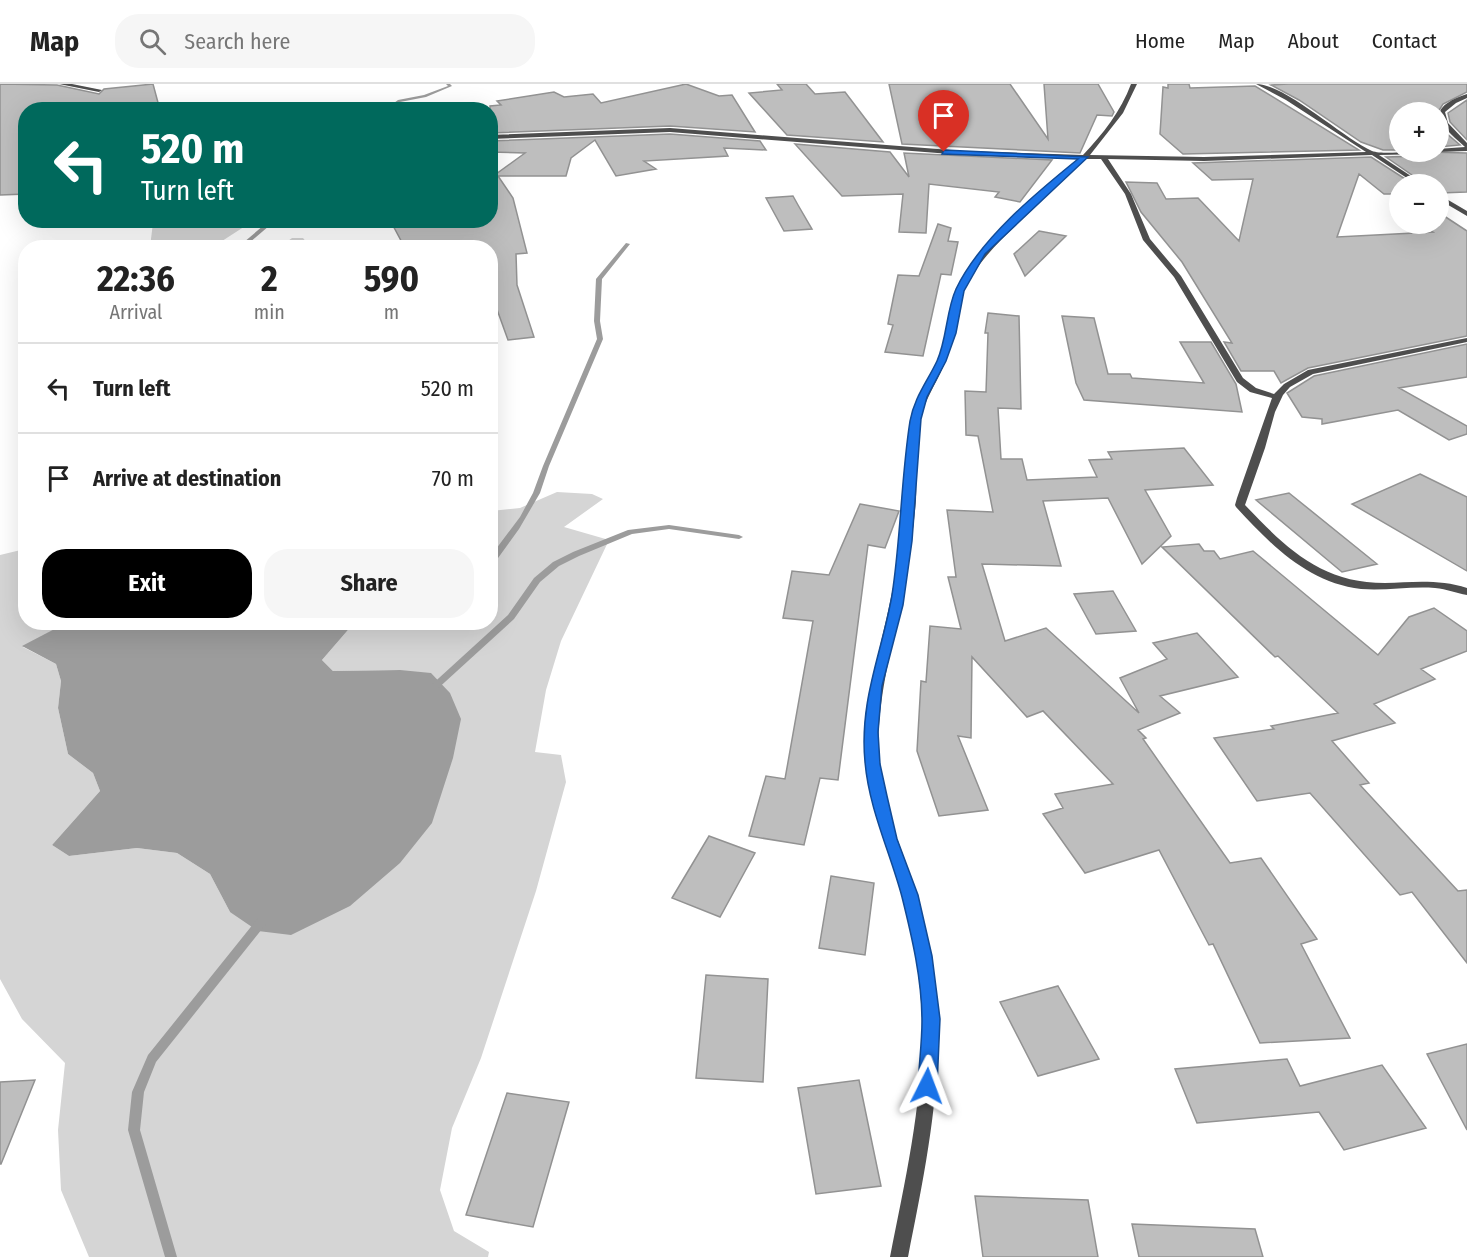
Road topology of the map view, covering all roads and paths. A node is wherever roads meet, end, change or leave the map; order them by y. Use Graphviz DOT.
graph roads {
  1 [pos="62,84"];
  2 [pos="1134,84"];
  3 [pos="1259,84"];
  4 [pos="99,90"];
  5 [pos="1467,96"];
  6 [pos="498,137"];
  7 [pos="1467,147"];
  8 [pos="1449,149"];
  9 [pos="1369,152"];
  10 [pos="1389,152"];
  11 [pos="1085,157"];
  12 [pos="1102,157"];
  13 [pos="1404,174"];
  14 [pos="1449,203"];
  15 [pos="1467,214"];
  16 [pos="1467,340"];
  17 [pos="1276,397"];
  18 [pos="1467,592"];
  19 [pos="899,1257"];
  1 -- 4 [label="street"];
  2 -- 11 [label="street"];
  3 -- 9 [label="street"];
  5 -- 7 [label="street"];
  6 -- 11 [label="street"];
  7 -- 8 [label="street"];
  9 -- 10 [label="street"];
  9 -- 12 [label="street"];
  9 -- 13 [label="street"];
  11 -- 12 [label="street"];
  11 -- 19 [label="street"];
  12 -- 17 [label="street"];
  14 -- 15 [label="street"];
  16 -- 17 [label="street"];
  17 -- 18 [label="street"];
}
